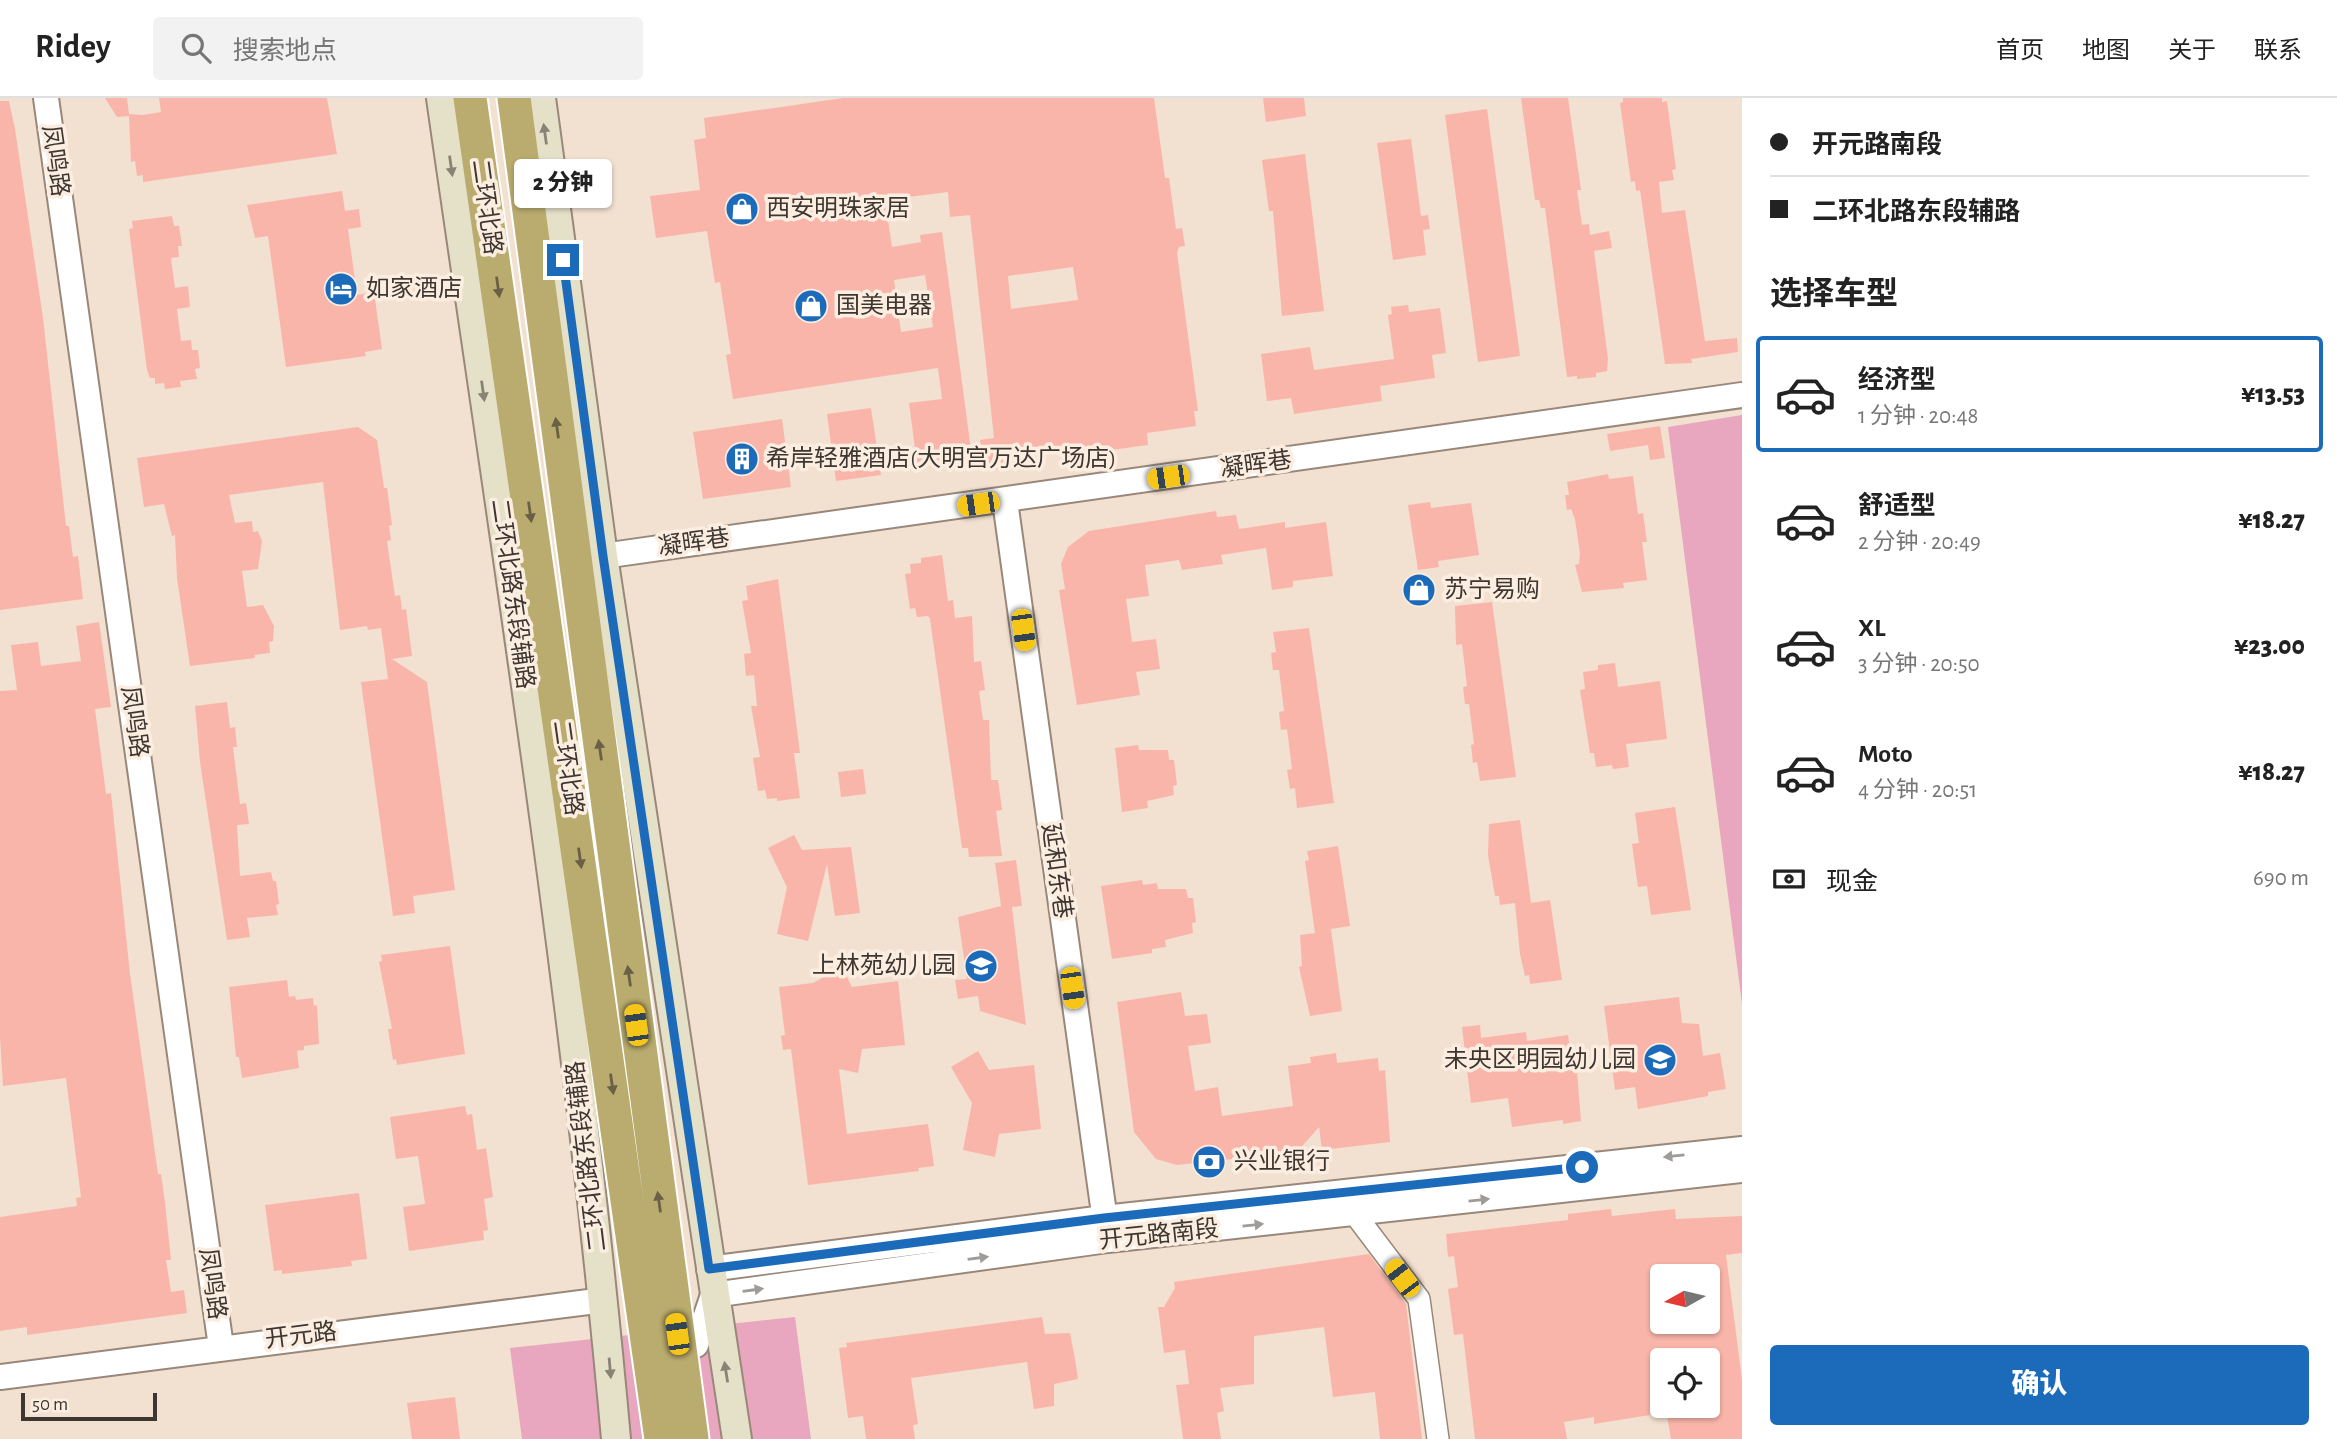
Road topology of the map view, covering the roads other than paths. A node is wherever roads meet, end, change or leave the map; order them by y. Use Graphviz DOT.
graph roads {
  1 [pos="46,98"];
  2 [pos="441,98"];
  3 [pos="470,98"];
  4 [pos="514,98"];
  5 [pos="541,98"];
  6 [pos="1742,395"];
  7 [pos="1005,500"];
  8 [pos="603,556"];
  9 [pos="1742,1149"];
  10 [pos="1742,1170"];
  11 [pos="1354,1213"];
  12 [pos="1106,1229"];
  13 [pos="666,1257"];
  14 [pos="711,1282"];
  15 [pos="604,1300"];
  16 [pos="696,1345"];
  17 [pos="221,1346"];
  18 [pos="0,1377"];
  19 [pos="616,1439"];
  20 [pos="661,1439"];
  21 [pos="692,1439"];
  22 [pos="710,1439"];
  23 [pos="737,1439"];
  24 [pos="1438,1439"];
  1 -- 17 [label="street, 凤鸣路"];
  2 -- 15 [label="main road, 二环北路东段辅路, one-way"];
  3 -- 20 [label="highway, 二环北路, one-way"];
  13 -- 4 [label="highway, 二环北路, one-way"];
  8 -- 5 [label="main road, one-way"];
  6 -- 7 [label="street, 凝晖巷"];
  7 -- 8 [label="street, 凝晖巷"];
  7 -- 12 [label="street, 延和东巷"];
  8 -- 14 [label="main road"];
  9 -- 12 [label="street, 开元路南段, one-way"];
  11 -- 10 [label="street, 开元路南段, one-way"];
  12 -- 11 [label="street, 开元路南段, one-way"];
  11 -- 24 [label="street"];
  12 -- 14 [label="street, 开元路南段"];
  13 -- 16 [label="highway"];
  13 -- 21 [label="highway, 二环北路"];
  14 -- 16 [label="street"];
  23 -- 14 [label="main road, one-way"];
  15 -- 17 [label="street, 开元路"];
  15 -- 19 [label="main road, 二环北路东段辅路, one-way"];
  16 -- 22 [label="highway"];
  17 -- 18 [label="street, 开元路"];
}
